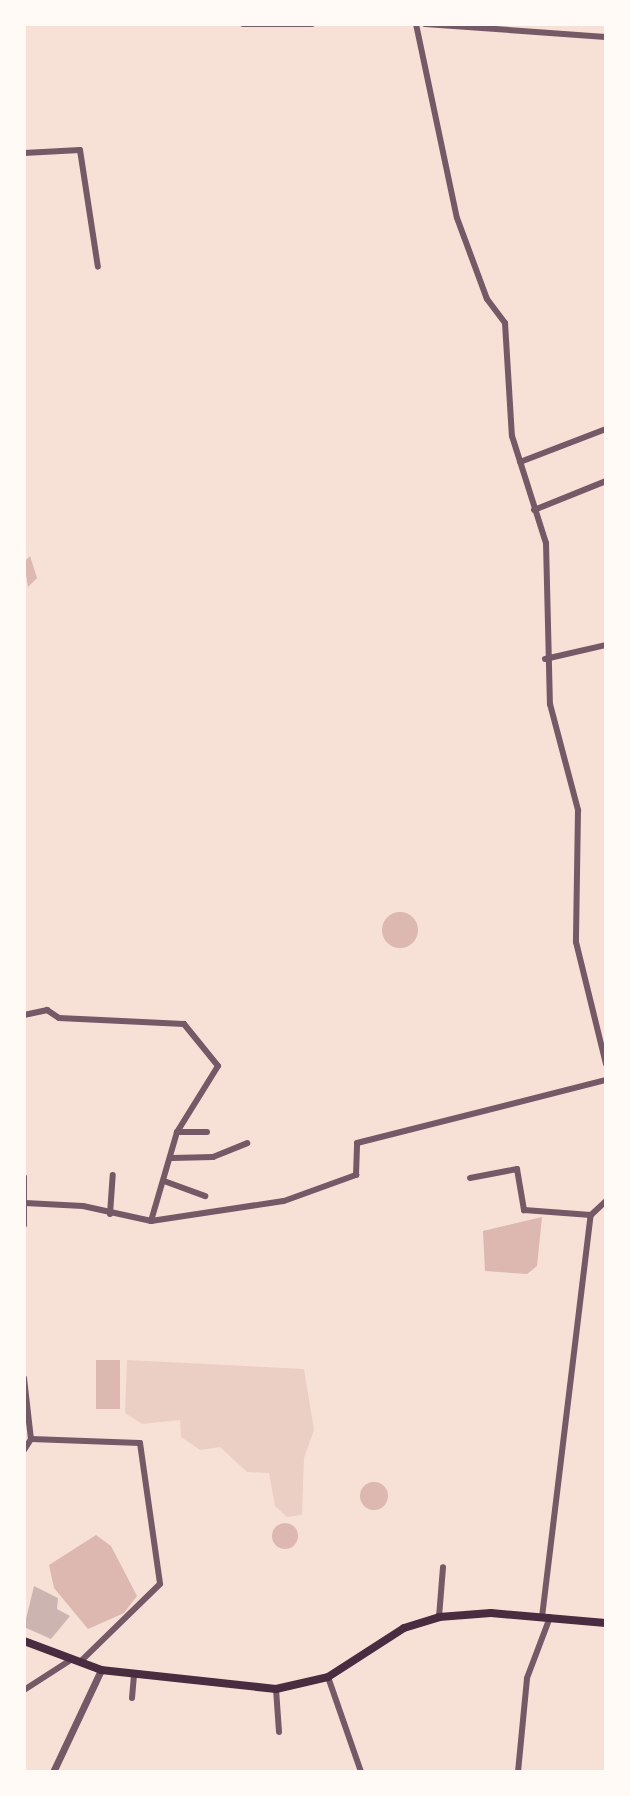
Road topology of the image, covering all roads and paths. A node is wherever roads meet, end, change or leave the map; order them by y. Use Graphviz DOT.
graph roads {
  1 [pos="243,24"];
  2 [pos="312,24"];
  3 [pos="416,24"];
  4 [pos="425,24"];
  5 [pos="606,37"];
  6 [pos="24,153"];
  7 [pos="98,267"];
  8 [pos="606,429"];
  9 [pos="520,462"];
  10 [pos="606,481"];
  11 [pos="534,510"];
  12 [pos="606,645"];
  13 [pos="545,659"];
  14 [pos="24,1015"];
  15 [pos="606,1064"];
  16 [pos="606,1080"];
  17 [pos="177,1132"];
  18 [pos="207,1132"];
  19 [pos="247,1143"];
  20 [pos="172,1158"];
  21 [pos="113,1175"];
  22 [pos="24,1177"];
  23 [pos="470,1178"];
  24 [pos="164,1181"];
  25 [pos="25,1190"];
  26 [pos="205,1196"];
  27 [pos="606,1201"];
  28 [pos="25,1203"];
  29 [pos="110,1214"];
  30 [pos="591,1215"];
  31 [pos="151,1221"];
  32 [pos="24,1225"];
  33 [pos="24,1378"];
  34 [pos="31,1439"];
  35 [pos="24,1450"];
  36 [pos="443,1567"];
  37 [pos="439,1617"];
  38 [pos="546,1617"];
  39 [pos="606,1623"];
  40 [pos="24,1641"];
  41 [pos="74,1662"];
  42 [pos="101,1670"];
  43 [pos="134,1676"];
  44 [pos="328,1677"];
  45 [pos="276,1689"];
  46 [pos="24,1690"];
  47 [pos="132,1698"];
  48 [pos="279,1732"];
  49 [pos="53,1772"];
  50 [pos="361,1772"];
  51 [pos="518,1772"];
  1 -- 2 [label="street"];
  3 -- 9 [label="street"];
  4 -- 5 [label="street"];
  6 -- 7 [label="street"];
  8 -- 9 [label="street"];
  9 -- 11 [label="street"];
  10 -- 11 [label="street"];
  11 -- 13 [label="street"];
  12 -- 13 [label="street"];
  13 -- 15 [label="street"];
  14 -- 17 [label="street"];
  16 -- 31 [label="street"];
  17 -- 18 [label="street"];
  17 -- 20 [label="street"];
  19 -- 20 [label="street"];
  20 -- 24 [label="street"];
  21 -- 29 [label="street"];
  22 -- 25 [label="street"];
  23 -- 30 [label="street"];
  24 -- 26 [label="street"];
  24 -- 31 [label="street"];
  25 -- 28 [label="street"];
  27 -- 30 [label="street"];
  28 -- 29 [label="street"];
  28 -- 32 [label="street"];
  29 -- 31 [label="street"];
  30 -- 38 [label="street"];
  33 -- 34 [label="street"];
  34 -- 35 [label="street"];
  34 -- 41 [label="street"];
  36 -- 37 [label="street"];
  37 -- 38 [label="main road"];
  37 -- 44 [label="main road"];
  38 -- 39 [label="main road"];
  38 -- 51 [label="street"];
  40 -- 41 [label="main road"];
  41 -- 42 [label="main road"];
  41 -- 46 [label="street"];
  42 -- 43 [label="main road"];
  42 -- 49 [label="street"];
  43 -- 45 [label="main road"];
  43 -- 47 [label="street"];
  44 -- 45 [label="main road"];
  44 -- 50 [label="street"];
  45 -- 48 [label="street"];
}
